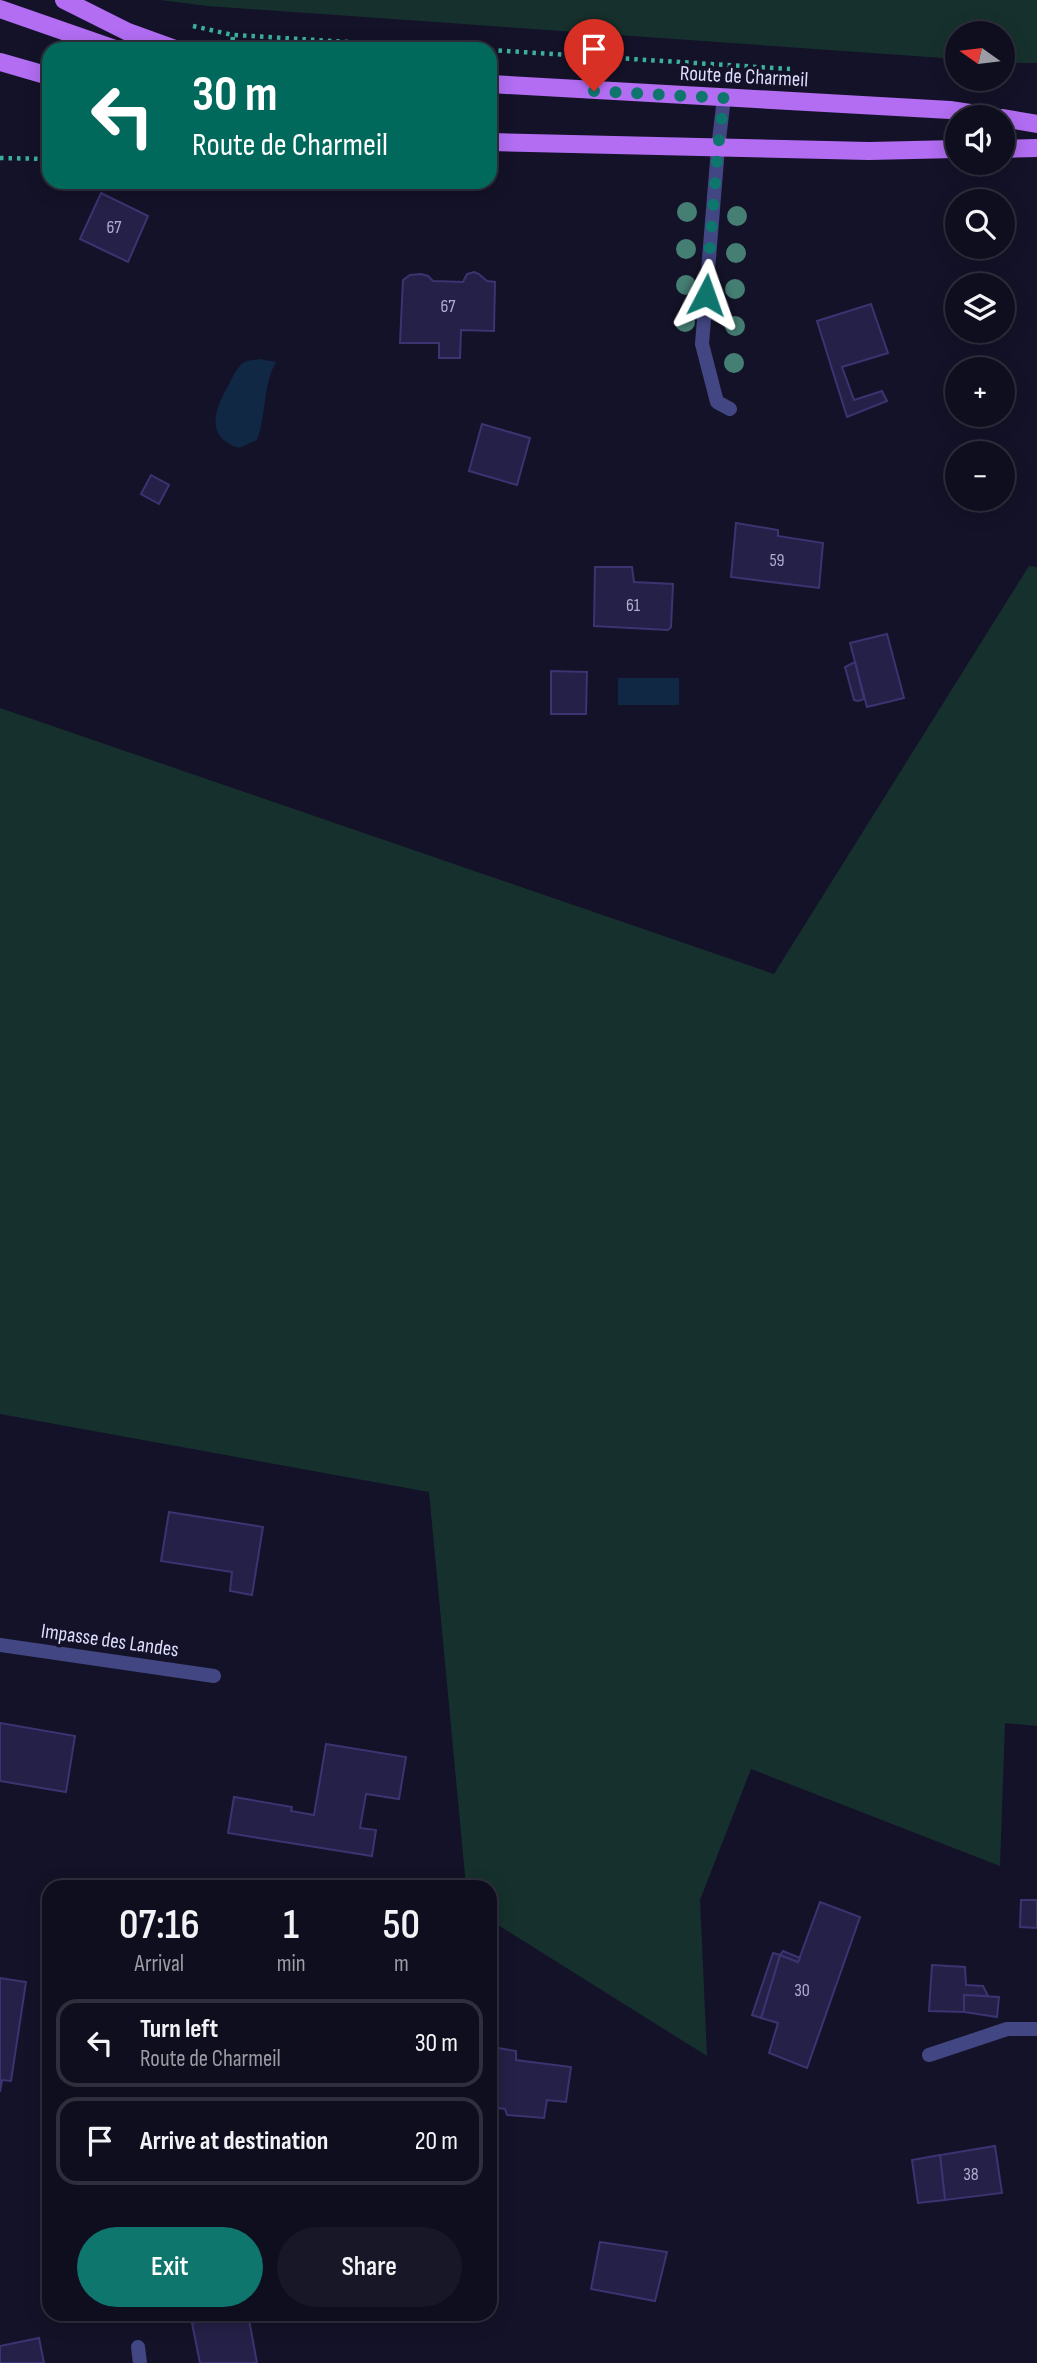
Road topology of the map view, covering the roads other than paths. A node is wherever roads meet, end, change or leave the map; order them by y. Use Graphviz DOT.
graph roads {
  1 [pos="64,0"];
  2 [pos="0,9"];
  3 [pos="95,42"];
  4 [pos="156,42"];
  5 [pos="0,62"];
  6 [pos="42,74"];
  7 [pos="497,85"];
  8 [pos="724,98"];
  9 [pos="945,110"];
  10 [pos="1015,120"];
  11 [pos="1037,124"];
  12 [pos="497,142"];
  13 [pos="718,148"];
  14 [pos="1037,148"];
  15 [pos="945,149"];
  16 [pos="1015,149"];
  17 [pos="730,409"];
  18 [pos="0,1645"];
  19 [pos="214,1676"];
  20 [pos="1037,2029"];
  21 [pos="929,2055"];
  22 [pos="138,2347"];
  23 [pos="140,2363"];
  1 -- 4 [label="main road"];
  2 -- 3 [label="main road"];
  5 -- 6 [label="main road"];
  7 -- 8 [label="main road, Route de Charmeil"];
  8 -- 9 [label="main road, Route de Charmeil"];
  8 -- 13 [label="street"];
  10 -- 11 [label="main road"];
  12 -- 13 [label="main road"];
  13 -- 15 [label="main road"];
  13 -- 17 [label="street"];
  14 -- 16 [label="main road"];
  18 -- 19 [label="street, Impasse des Landes"];
  20 -- 21 [label="street"];
  22 -- 23 [label="street"];
}
